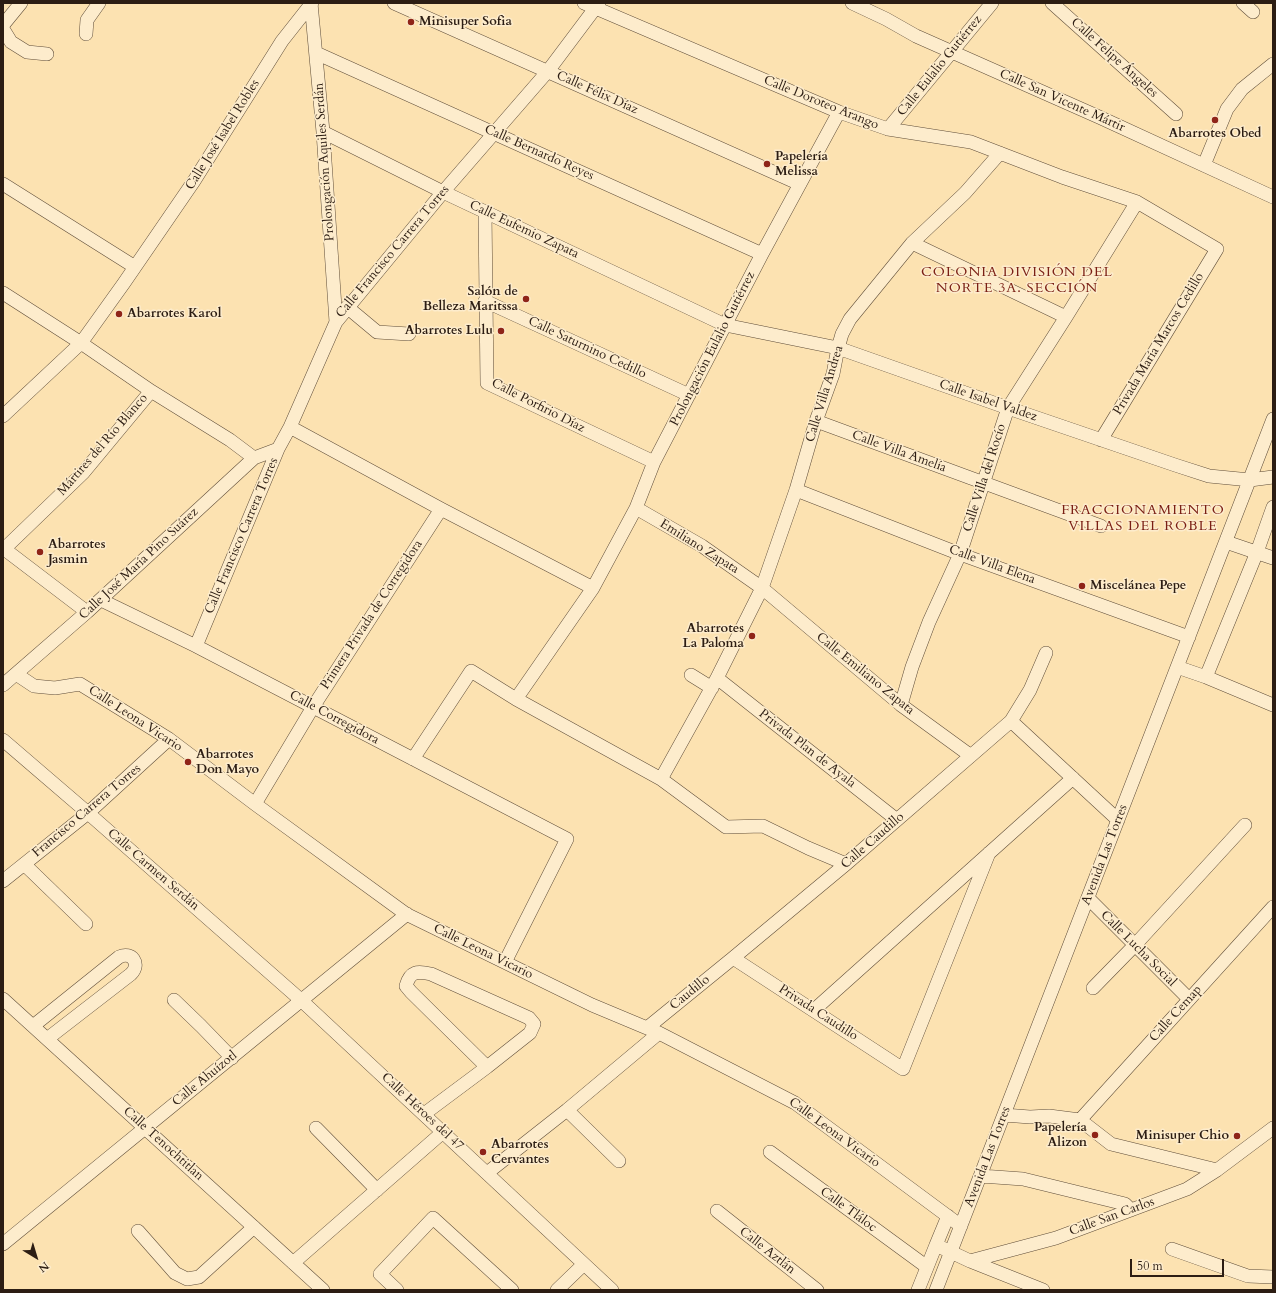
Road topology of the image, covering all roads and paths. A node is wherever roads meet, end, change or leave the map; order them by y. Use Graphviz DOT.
graph roads {
  1 [pos="21,3"];
  2 [pos="100,3"];
  3 [pos="312,3"];
  4 [pos="394,3"];
  5 [pos="852,3"];
  6 [pos="992,3"];
  7 [pos="1052,3"];
  8 [pos="593,5"];
  9 [pos="3,25"];
  10 [pos="3,29"];
  11 [pos="86,34"];
  12 [pos="952,51"];
  13 [pos="316,53"];
  14 [pos="47,54"];
  15 [pos="1273,64"];
  16 [pos="548,71"];
  17 [pos="839,112"];
  18 [pos="1176,114"];
  19 [pos="888,129"];
  20 [pos="324,132"];
  21 [pos="494,133"];
  22 [pos="1000,153"];
  23 [pos="1204,166"];
  24 [pos="3,184"];
  25 [pos="800,184"];
  26 [pos="443,192"];
  27 [pos="1273,197"];
  28 [pos="1137,202"];
  29 [pos="485,212"];
  30 [pos="912,243"];
  31 [pos="1217,249"];
  32 [pos="762,254"];
  33 [pos="135,267"];
  34 [pos="3,293"];
  35 [pos="485,301"];
  36 [pos="347,307"];
  37 [pos="1066,317"];
  38 [pos="336,322"];
  39 [pos="725,324"];
  40 [pos="409,334"];
  41 [pos="81,343"];
  42 [pos="838,348"];
  43 [pos="151,391"];
  44 [pos="689,395"];
  45 [pos="1008,408"];
  46 [pos="3,416"];
  47 [pos="1273,419"];
  48 [pos="816,421"];
  49 [pos="290,427"];
  50 [pos="1101,440"];
  51 [pos="278,449"];
  52 [pos="254,458"];
  53 [pos="654,462"];
  54 [pos="1273,476"];
  55 [pos="1250,480"];
  56 [pos="983,482"];
  57 [pos="796,490"];
  58 [pos="1273,507"];
  59 [pos="636,508"];
  60 [pos="441,509"];
  61 [pos="1101,526"];
  62 [pos="1226,542"];
  63 [pos="3,549"];
  64 [pos="1257,552"];
  65 [pos="960,554"];
  66 [pos="1273,558"];
  67 [pos="593,588"];
  68 [pos="762,588"];
  69 [pos="100,600"];
  70 [pos="87,612"];
  71 [pos="1189,637"];
  72 [pos="196,646"];
  73 [pos="1046,653"];
  74 [pos="1177,667"];
  75 [pos="16,674"];
  76 [pos="691,675"];
  77 [pos="1206,677"];
  78 [pos="715,683"];
  79 [pos="3,685"];
  80 [pos="516,699"];
  81 [pos="902,705"];
  82 [pos="1273,705"];
  83 [pos="313,707"];
  84 [pos="1010,721"];
  85 [pos="170,739"];
  86 [pos="3,740"];
  87 [pos="971,756"];
  88 [pos="413,759"];
  89 [pos="1073,778"];
  90 [pos="661,779"];
  91 [pos="255,804"];
  92 [pos="88,813"];
  93 [pos="897,820"];
  94 [pos="1118,820"];
  95 [pos="1245,825"];
  96 [pos="989,853"];
  97 [pos="24,864"];
  98 [pos="846,864"];
  99 [pos="3,880"];
  100 [pos="1088,898"];
  101 [pos="1273,907"];
  102 [pos="408,914"];
  103 [pos="86,924"];
  104 [pos="1134,946"];
  105 [pos="733,958"];
  106 [pos="505,962"];
  107 [pos="1094,988"];
  108 [pos="3,999"];
  109 [pos="1189,999"];
  110 [pos="174,1000"];
  111 [pos="302,1001"];
  112 [pos="814,1010"];
  113 [pos="32,1026"];
  114 [pos="647,1028"];
  115 [pos="659,1033"];
  116 [pos="47,1039"];
  117 [pos="232,1058"];
  118 [pos="487,1067"];
  119 [pos="567,1110"];
  120 [pos="424,1114"];
  121 [pos="1004,1115"];
  122 [pos="1080,1120"];
  123 [pos="145,1128"];
  124 [pos="316,1128"];
  125 [pos="1273,1128"];
  126 [pos="443,1132"];
  127 [pos="770,1152"];
  128 [pos="619,1161"];
  129 [pos="1217,1170"];
  130 [pos="487,1173"];
  131 [pos="981,1176"];
  132 [pos="377,1190"];
  133 [pos="1131,1210"];
  134 [pos="717,1211"];
  135 [pos="948,1216"];
  136 [pos="961,1226"];
  137 [pos="254,1228"];
  138 [pos="138,1231"];
  139 [pos="3,1244"];
  140 [pos="936,1245"];
  141 [pos="1172,1249"];
  142 [pos="951,1252"];
  143 [pos="970,1261"];
  144 [pos="293,1263"];
  145 [pos="584,1264"];
  146 [pos="927,1267"];
  147 [pos="1273,1277"];
  148 [pos="323,1290"];
  149 [pos="397,1290"];
  150 [pos="512,1290"];
  151 [pos="557,1290"];
  152 [pos="612,1290"];
  153 [pos="817,1290"];
  154 [pos="918,1290"];
  155 [pos="936,1290"];
  156 [pos="1044,1290"];
  1 -- 9 [label="street"];
  2 -- 11 [label="street"];
  3 -- 13 [label="street, Prolongación Aquiles Serdán"];
  3 -- 33 [label="street, Calle José Isabel Robles"];
  4 -- 16 [label="street, Calle Félix Díaz"];
  5 -- 12 [label="street, Calle San Vicente Mártir"];
  6 -- 12 [label="street, Calle Eulalio Gutiérrez"];
  7 -- 18 [label="street, Calle Felipe Ángeles"];
  8 -- 16 [label="street, Calle Francisco Carrera Torres"];
  8 -- 17 [label="street, Calle Doroteo Arango"];
  10 -- 14 [label="street"];
  12 -- 19 [label="street, Calle Eulalio Gutiérrez"];
  12 -- 23 [label="street, Calle San Vicente Mártir"];
  13 -- 20 [label="street, Prolongación Aquiles Serdán"];
  13 -- 21 [label="street, Calle Bernardo Reyes"];
  15 -- 23 [label="street"];
  16 -- 21 [label="street, Calle Francisco Carrera Torres"];
  16 -- 25 [label="street, Calle Félix Díaz"];
  17 -- 19 [label="street, Calle Doroteo Arango"];
  17 -- 25 [label="street, Prolongación Eulalio Gutiérrez"];
  19 -- 22 [label="street, Calle Doroteo Arango"];
  20 -- 26 [label="street, Calle Eufemio Zapata"];
  20 -- 38 [label="street, Prolongación Aquiles Serdán"];
  21 -- 26 [label="street, Calle Francisco Carrera Torres"];
  21 -- 32 [label="street, Calle Bernardo Reyes"];
  22 -- 28 [label="street, Calle Doroteo Arango"];
  22 -- 30 [label="street, Calle Villa Andrea"];
  23 -- 27 [label="street, Calle San Vicente Mártir"];
  24 -- 33 [label="street"];
  25 -- 32 [label="street, Prolongación Eulalio Gutiérrez"];
  26 -- 29 [label="street, Calle Eufemio Zapata"];
  26 -- 36 [label="street, Calle Francisco Carrera Torres"];
  28 -- 31 [label="street, Calle Doroteo Arango"];
  28 -- 37 [label="street"];
  29 -- 35 [label="street, Calle Porfirio Díaz"];
  29 -- 39 [label="street, Calle Eufemio Zapata"];
  30 -- 37 [label="street"];
  30 -- 42 [label="street, Calle Villa Andrea"];
  31 -- 50 [label="street, Privada María Marcos Cedillo"];
  32 -- 39 [label="street, Prolongación Eulalio Gutiérrez"];
  33 -- 41 [label="street"];
  34 -- 41 [label="street"];
  35 -- 44 [label="street, Calle Saturnino Cedillo"];
  35 -- 53 [label="street, Calle Porfirio Díaz"];
  36 -- 38 [label="street, Calle Francisco Carrera Torres"];
  36 -- 40 [label="street"];
  37 -- 45 [label="street"];
  38 -- 49 [label="street, Calle Francisco Carrera Torres"];
  39 -- 42 [label="street, Calle Isabel Valdez"];
  39 -- 44 [label="street, Prolongación Eulalio Gutiérrez"];
  41 -- 43 [label="street"];
  41 -- 46 [label="street"];
  42 -- 45 [label="street, Calle Isabel Valdez"];
  42 -- 48 [label="street, Calle Villa Andrea"];
  43 -- 52 [label="street"];
  43 -- 63 [label="street, Mártires del Río Blanco"];
  44 -- 53 [label="street, Prolongación Eulalio Gutiérrez"];
  45 -- 50 [label="street, Calle Isabel Valdez"];
  45 -- 56 [label="street, Calle Villa del Rocío"];
  47 -- 55 [label="street, Avenida Las Torres"];
  48 -- 56 [label="street, Calle Villa Amelía"];
  48 -- 57 [label="street, Calle Villa Andrea"];
  49 -- 51 [label="street, Calle Francisco Carrera Torres"];
  49 -- 60 [label="street"];
  50 -- 55 [label="street, Calle Isabel Valdez"];
  51 -- 52 [label="street, Calle José María Pino Suárez"];
  51 -- 72 [label="street, Calle Francisco Carrera Torres"];
  52 -- 69 [label="street, Calle José María Pino Suárez"];
  53 -- 59 [label="street, Prolongación Eulalio Gutiérrez"];
  54 -- 55 [label="street, Calle Isabel Valdez"];
  55 -- 62 [label="street, Avenida Las Torres"];
  56 -- 61 [label="street, Calle Villa Amelía"];
  56 -- 65 [label="street, Calle Villa del Rocío"];
  57 -- 65 [label="street, Calle Villa Elena"];
  57 -- 68 [label="street, Calle Villa Andrea"];
  58 -- 64 [label="street"];
  59 -- 67 [label="street, Prolongación Eulalio Gutiérrez"];
  59 -- 68 [label="street, Emiliano Zapata"];
  60 -- 67 [label="street"];
  60 -- 83 [label="street, Primera Privada de Corregidora"];
  62 -- 64 [label="street"];
  62 -- 71 [label="street, Avenida Las Torres"];
  63 -- 70 [label="street"];
  64 -- 66 [label="street"];
  64 -- 77 [label="street"];
  65 -- 71 [label="street, Calle Villa Elena"];
  65 -- 81 [label="street, Calle Villa del Rocío"];
  67 -- 80 [label="street, Prolongación Eulalio Gutiérrez"];
  68 -- 78 [label="street, Calle Villa Andrea"];
  68 -- 81 [label="street, Calle Emiliano Zapata"];
  69 -- 70 [label="street, Calle José María Pino Suárez"];
  69 -- 72 [label="street, Calle Corregidora"];
  70 -- 75 [label="street, Calle José María Pino Suárez"];
  71 -- 74 [label="street, Avenida Las Torres"];
  72 -- 83 [label="street, Calle Corregidora"];
  73 -- 84 [label="street, Calle Caudillo"];
  74 -- 77 [label="street"];
  74 -- 94 [label="street, Avenida Las Torres"];
  75 -- 79 [label="street, Calle José María Pino Suárez"];
  75 -- 85 [label="street, Calle Leona Vicario"];
  76 -- 78 [label="street, Privada Plan de Ayala"];
  77 -- 82 [label="street"];
  78 -- 90 [label="street, Calle Villa Andrea"];
  78 -- 93 [label="street, Privada Plan de Ayala"];
  80 -- 88 [label="street"];
  80 -- 90 [label="street"];
  81 -- 87 [label="street, Calle Emiliano Zapata"];
  83 -- 88 [label="street, Calle Corregidora"];
  83 -- 91 [label="street, Primera Privada de Corregidora"];
  84 -- 87 [label="street, Calle Caudillo"];
  84 -- 89 [label="street"];
  85 -- 91 [label="street, Calle Leona Vicario"];
  85 -- 92 [label="street, Francisco Carrera Torres"];
  86 -- 92 [label="street, Calle Carmen Serdán"];
  87 -- 93 [label="street, Calle Caudillo"];
  88 -- 106 [label="street, Calle Corregidora"];
  89 -- 94 [label="street"];
  89 -- 96 [label="street"];
  90 -- 98 [label="street"];
  91 -- 102 [label="street, Calle Leona Vicario"];
  92 -- 97 [label="street, Francisco Carrera Torres"];
  92 -- 111 [label="street, Calle Carmen Serdán"];
  93 -- 98 [label="street, Calle Caudillo"];
  94 -- 100 [label="street, Avenida Las Torres"];
  95 -- 104 [label="street"];
  96 -- 112 [label="street"];
  96 -- 112 [label="street, Privada Caudillo"];
  97 -- 99 [label="street, Francisco Carrera Torres"];
  97 -- 103 [label="street"];
  98 -- 105 [label="street, Calle Caudillo"];
  100 -- 104 [label="street, Calle Lucha Social"];
  100 -- 121 [label="street, Avenida Las Torres"];
  101 -- 109 [label="street, Calle Cemap"];
  102 -- 106 [label="street, Calle Leona Vicario"];
  102 -- 111 [label="street, Calle Ahuízotl"];
  104 -- 107 [label="street"];
  104 -- 109 [label="street, Calle Lucha Social"];
  105 -- 112 [label="street, Privada Caudillo"];
  105 -- 114 [label="street, Caudillo"];
  106 -- 114 [label="street, Calle Leona Vicario"];
  108 -- 113 [label="street, Calle Tenochtitlan"];
  109 -- 122 [label="street, Calle Cemap"];
  110 -- 117 [label="street"];
  111 -- 117 [label="street, Calle Ahuízotl"];
  111 -- 120 [label="street, Calle Héroes del 47"];
  113 -- 116 [label="street, Calle Tenochtitlan"];
  113 -- 116 [label="street"];
  114 -- 115 [label="street, Calle Leona Vicario"];
  115 -- 119 [label="street"];
  115 -- 135 [label="street, Calle Leona Vicario"];
  116 -- 123 [label="street, Calle Tenochtitlan"];
  117 -- 123 [label="street, Calle Ahuízotl"];
  118 -- 118 [label="street"];
  118 -- 120 [label="street"];
  119 -- 128 [label="street"];
  119 -- 130 [label="street"];
  120 -- 126 [label="street, Calle Héroes del 47"];
  121 -- 122 [label="street"];
  121 -- 131 [label="street, Avenida Las Torres"];
  122 -- 129 [label="street"];
  123 -- 137 [label="street, Calle Tenochtitlan"];
  123 -- 139 [label="street, Calle Ahuízotl"];
  124 -- 132 [label="street"];
  125 -- 129 [label="street, Calle San Carlos"];
  126 -- 130 [label="street, Calle Héroes del 47"];
  126 -- 132 [label="street"];
  127 -- 146 [label="street, Calle Tláloc"];
  129 -- 133 [label="street, Calle San Carlos"];
  130 -- 145 [label="street, Calle Héroes del 47"];
  131 -- 133 [label="street"];
  131 -- 136 [label="street, Avenida Las Torres"];
  132 -- 144 [label="street"];
  133 -- 143 [label="street, Calle San Carlos"];
  134 -- 153 [label="street, Calle Aztlán"];
  135 -- 136 [label="street, Calle Leona Vicario"];
  135 -- 140 [label="street"];
  136 -- 142 [label="street, Avenida Las Torres"];
  137 -- 138 [label="street"];
  137 -- 144 [label="street, Calle Tenochtitlan"];
  140 -- 142 [label="street"];
  140 -- 146 [label="street"];
  141 -- 147 [label="street"];
  142 -- 143 [label="street"];
  142 -- 155 [label="street, Avenida Las Torres"];
  143 -- 156 [label="street"];
  144 -- 148 [label="street, Calle Tenochtitlan"];
  145 -- 151 [label="street"];
  145 -- 152 [label="street, Calle Héroes del 47"];
  146 -- 154 [label="street"];
  149 -- 150 [label="street"];
}
